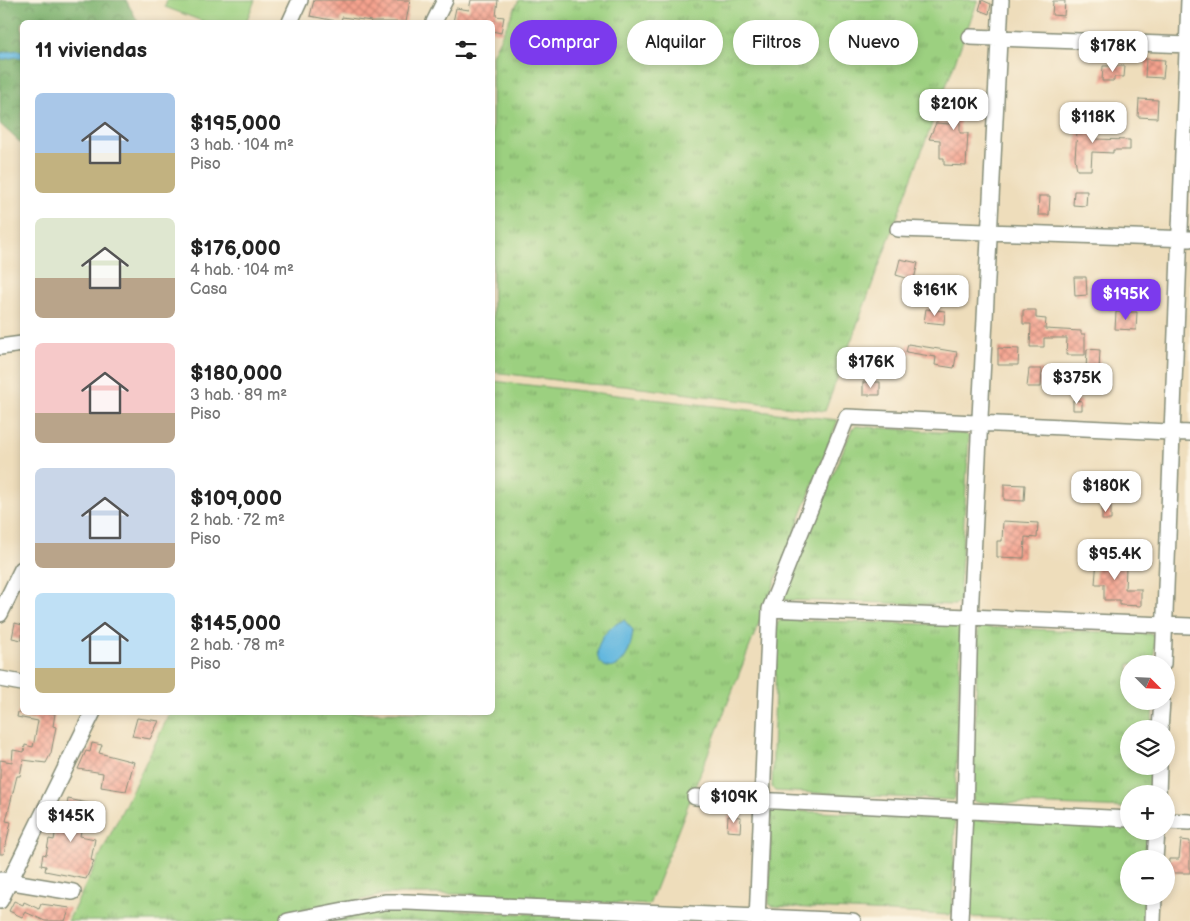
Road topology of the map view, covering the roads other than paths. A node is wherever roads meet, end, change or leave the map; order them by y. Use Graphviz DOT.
graph roads {
  1 [pos="300,0"];
  2 [pos="445,0"];
  3 [pos="1001,0"];
  4 [pos="1189,0"];
  5 [pos="291,20"];
  6 [pos="435,20"];
  7 [pos="970,37"];
  8 [pos="999,38"];
  9 [pos="1188,45"];
  10 [pos="898,229"];
  11 [pos="989,232"];
  12 [pos="1185,239"];
  13 [pos="20,344"];
  14 [pos="0,347"];
  15 [pos="980,424"];
  16 [pos="1172,432"];
  17 [pos="1190,433"];
  18 [pos="20,573"];
  19 [pos="770,609"];
  20 [pos="0,614"];
  21 [pos="970,617"];
  22 [pos="1164,625"];
  23 [pos="1190,626"];
  24 [pos="1163,655"];
  25 [pos="0,679"];
  26 [pos="20,684"];
  27 [pos="91,715"];
  28 [pos="695,797"];
  29 [pos="762,800"];
  30 [pos="965,811"];
  31 [pos="1120,819"];
  32 [pos="1175,821"];
  33 [pos="1190,822"];
  34 [pos="5,881"];
  35 [pos="73,892"];
  36 [pos="0,901"];
  37 [pos="1154,905"];
  38 [pos="757,919"];
  39 [pos="288,921"];
  40 [pos="853,921"];
  41 [pos="960,921"];
  42 [pos="1153,921"];
  1 -- 5 [label="street"];
  2 -- 6 [label="street"];
  3 -- 8 [label="street"];
  4 -- 9 [label="street"];
  7 -- 8 [label="street"];
  8 -- 9 [label="street"];
  8 -- 11 [label="street"];
  9 -- 12 [label="street"];
  10 -- 11 [label="street"];
  11 -- 12 [label="street"];
  11 -- 15 [label="street"];
  12 -- 16 [label="street"];
  13 -- 14 [label="street"];
  15 -- 16 [label="street"];
  15 -- 19 [label="street"];
  15 -- 21 [label="street"];
  16 -- 17 [label="street"];
  16 -- 22 [label="street"];
  18 -- 20 [label="street"];
  19 -- 21 [label="street"];
  19 -- 29 [label="street"];
  21 -- 22 [label="street"];
  21 -- 30 [label="street"];
  22 -- 23 [label="street"];
  22 -- 24 [label="street"];
  25 -- 26 [label="street"];
  27 -- 34 [label="street"];
  28 -- 29 [label="street"];
  29 -- 30 [label="street"];
  29 -- 38 [label="street"];
  30 -- 31 [label="street"];
  30 -- 41 [label="street"];
  32 -- 33 [label="street"];
  34 -- 35 [label="street"];
  34 -- 36 [label="street"];
  37 -- 42 [label="street"];
  38 -- 39 [label="street"];
  38 -- 40 [label="street"];
}
